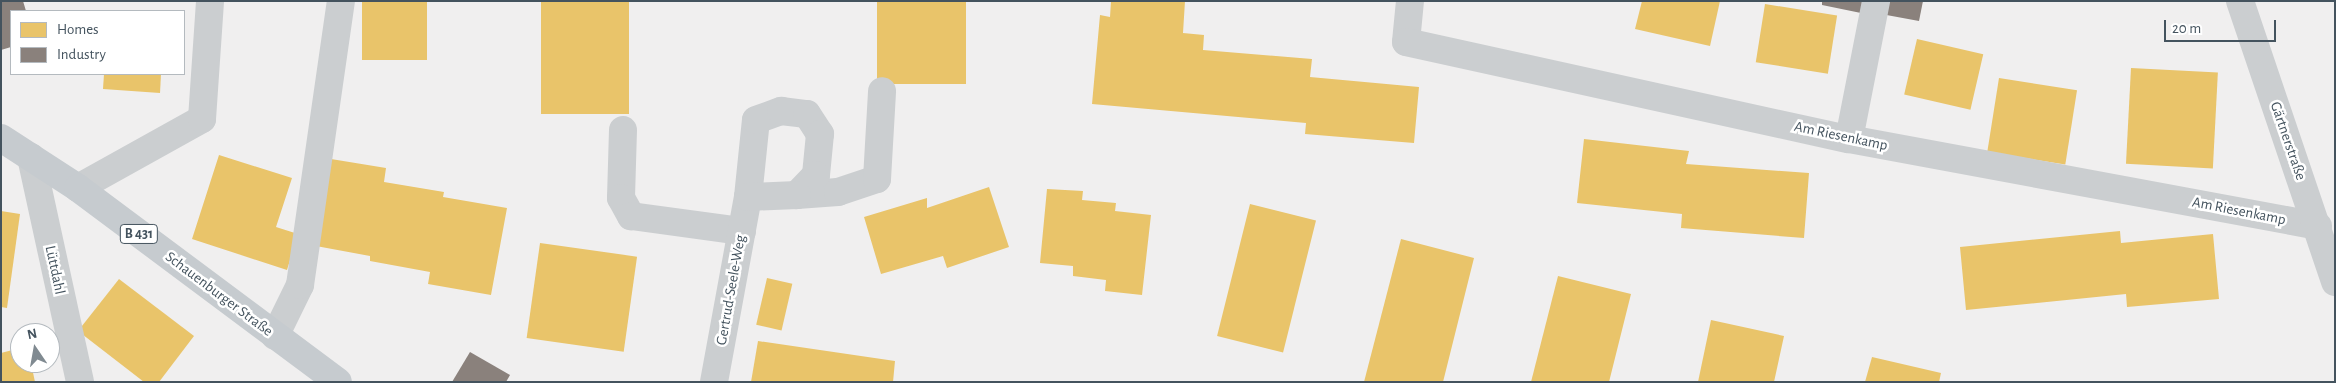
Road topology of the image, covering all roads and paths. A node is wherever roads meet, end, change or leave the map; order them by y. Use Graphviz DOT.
graph roads {
  1 [pos="210,1"];
  2 [pos="341,1"];
  3 [pos="1410,1"];
  4 [pos="1876,1"];
  5 [pos="2240,1"];
  6 [pos="882,91"];
  7 [pos="622,130"];
  8 [pos="1,138"];
  9 [pos="1849,138"];
  10 [pos="31,157"];
  11 [pos="78,188"];
  12 [pos="797,195"];
  13 [pos="748,197"];
  14 [pos="2318,226"];
  15 [pos="742,231"];
  16 [pos="2335,282"];
  17 [pos="275,336"];
  18 [pos="80,382"];
  19 [pos="338,382"];
  20 [pos="714,382"];
  1 -- 11 [label="street"];
  2 -- 17 [label="street"];
  3 -- 9 [label="street, Am Riesenkamp"];
  4 -- 9 [label="street"];
  5 -- 14 [label="street, Gärtnerstraße"];
  6 -- 12 [label="street"];
  7 -- 15 [label="street"];
  8 -- 10 [label="main road, Schauenburger Straße / B 431"];
  9 -- 14 [label="street, Am Riesenkamp"];
  10 -- 11 [label="main road, Schauenburger Straße / B 431"];
  10 -- 18 [label="street, Lüttdahl"];
  11 -- 17 [label="main road, Schauenburger Straße / B 431"];
  12 -- 13 [label="street"];
  12 -- 13 [label="street, Gertrud-Seele-Weg"];
  13 -- 15 [label="street, Gertrud-Seele-Weg"];
  14 -- 16 [label="street, Gärtnerstraße"];
  15 -- 20 [label="street, Gertrud-Seele-Weg"];
  17 -- 19 [label="main road, Schauenburger Straße / B 431"];
}
